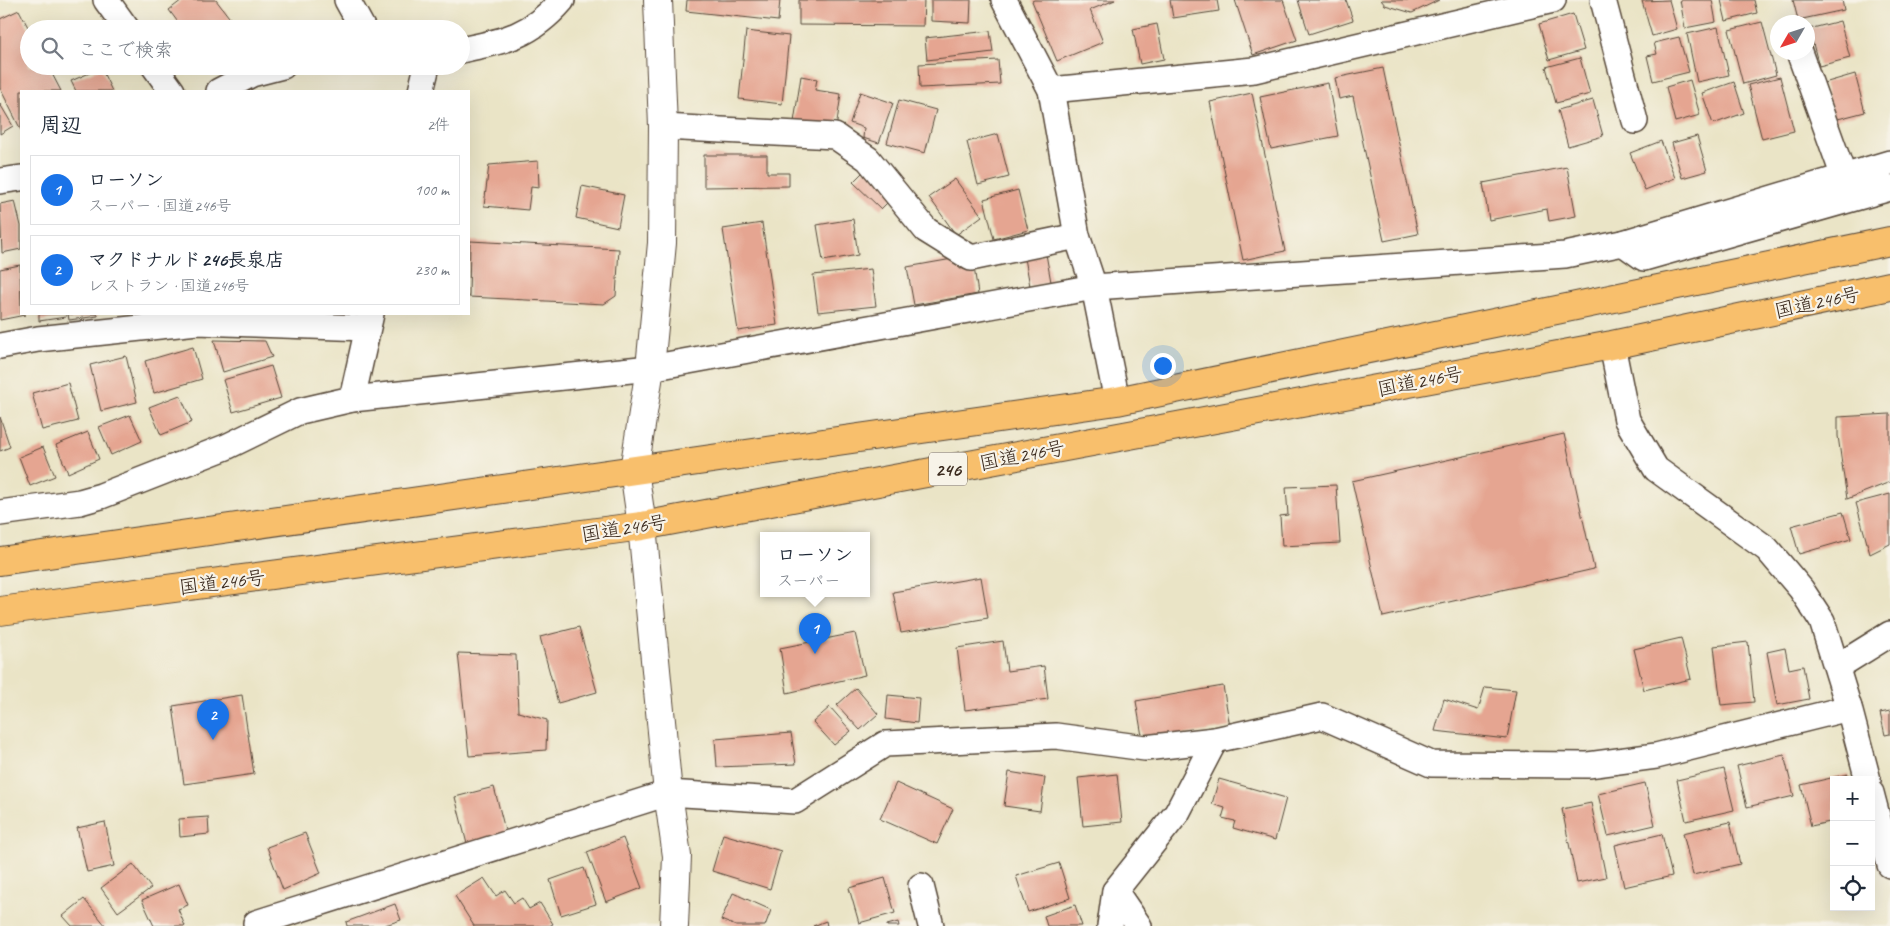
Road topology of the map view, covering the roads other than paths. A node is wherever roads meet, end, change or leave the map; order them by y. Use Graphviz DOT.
graph roads {
  1 [pos="106,0"];
  2 [pos="347,0"];
  3 [pos="562,0"];
  4 [pos="658,0"];
  5 [pos="1004,0"];
  6 [pos="1553,0"];
  7 [pos="1603,0"];
  8 [pos="120,20"];
  9 [pos="358,20"];
  10 [pos="470,48"];
  11 [pos="1802,60"];
  12 [pos="160,75"];
  13 [pos="250,75"];
  14 [pos="425,75"];
  15 [pos="171,90"];
  16 [pos="221,90"];
  17 [pos="421,90"];
  18 [pos="1051,90"];
  19 [pos="1635,121"];
  20 [pos="663,127"];
  21 [pos="1890,163"];
  22 [pos="1844,177"];
  23 [pos="20,178"];
  24 [pos="0,181"];
  25 [pos="1890,188"];
  26 [pos="1077,236"];
  27 [pos="1890,241"];
  28 [pos="1624,243"];
  29 [pos="1094,286"];
  30 [pos="1890,286"];
  31 [pos="369,321"];
  32 [pos="1612,345"];
  33 [pos="0,346"];
  34 [pos="650,368"];
  35 [pos="352,399"];
  36 [pos="1117,401"];
  37 [pos="634,470"];
  38 [pos="0,513"];
  39 [pos="642,526"];
  40 [pos="0,561"];
  41 [pos="0,611"];
  42 [pos="1890,634"];
  43 [pos="1836,666"];
  44 [pos="1849,708"];
  45 [pos="1215,740"];
  46 [pos="1867,776"];
  47 [pos="668,794"];
  48 [pos="1875,808"];
  49 [pos="1890,865"];
  50 [pos="921,886"];
  51 [pos="1115,891"];
  52 [pos="257,926"];
  53 [pos="674,926"];
  54 [pos="932,926"];
  55 [pos="1110,926"];
  56 [pos="1139,926"];
  1 -- 8 [label="street"];
  2 -- 9 [label="street"];
  3 -- 10 [label="street"];
  4 -- 20 [label="street"];
  5 -- 18 [label="street"];
  6 -- 18 [label="street"];
  7 -- 19 [label="street"];
  11 -- 22 [label="street"];
  12 -- 15 [label="street"];
  13 -- 16 [label="street"];
  14 -- 17 [label="street"];
  18 -- 26 [label="street"];
  20 -- 26 [label="street"];
  20 -- 34 [label="street"];
  21 -- 22 [label="street"];
  22 -- 28 [label="street"];
  23 -- 24 [label="street"];
  25 -- 28 [label="street"];
  26 -- 29 [label="street"];
  27 -- 36 [label="highway, 国道246号 / 246"];
  28 -- 29 [label="street"];
  29 -- 34 [label="street"];
  29 -- 36 [label="street"];
  30 -- 32 [label="highway, 国道246号 / 246"];
  31 -- 33 [label="street"];
  31 -- 35 [label="street"];
  32 -- 39 [label="highway, 国道246号 / 246"];
  32 -- 43 [label="street"];
  34 -- 35 [label="street"];
  34 -- 37 [label="street"];
  35 -- 38 [label="street"];
  36 -- 37 [label="highway, 国道246号 / 246"];
  37 -- 39 [label="street"];
  37 -- 40 [label="highway, 国道246号 / 246"];
  39 -- 41 [label="highway, 国道246号 / 246"];
  39 -- 47 [label="street"];
  42 -- 43 [label="street"];
  43 -- 44 [label="street"];
  44 -- 45 [label="street"];
  44 -- 46 [label="street"];
  45 -- 47 [label="street"];
  45 -- 51 [label="street"];
  47 -- 52 [label="street"];
  47 -- 53 [label="street"];
  48 -- 49 [label="street"];
  50 -- 54 [label="street"];
  51 -- 55 [label="street"];
  51 -- 56 [label="street"];
}
